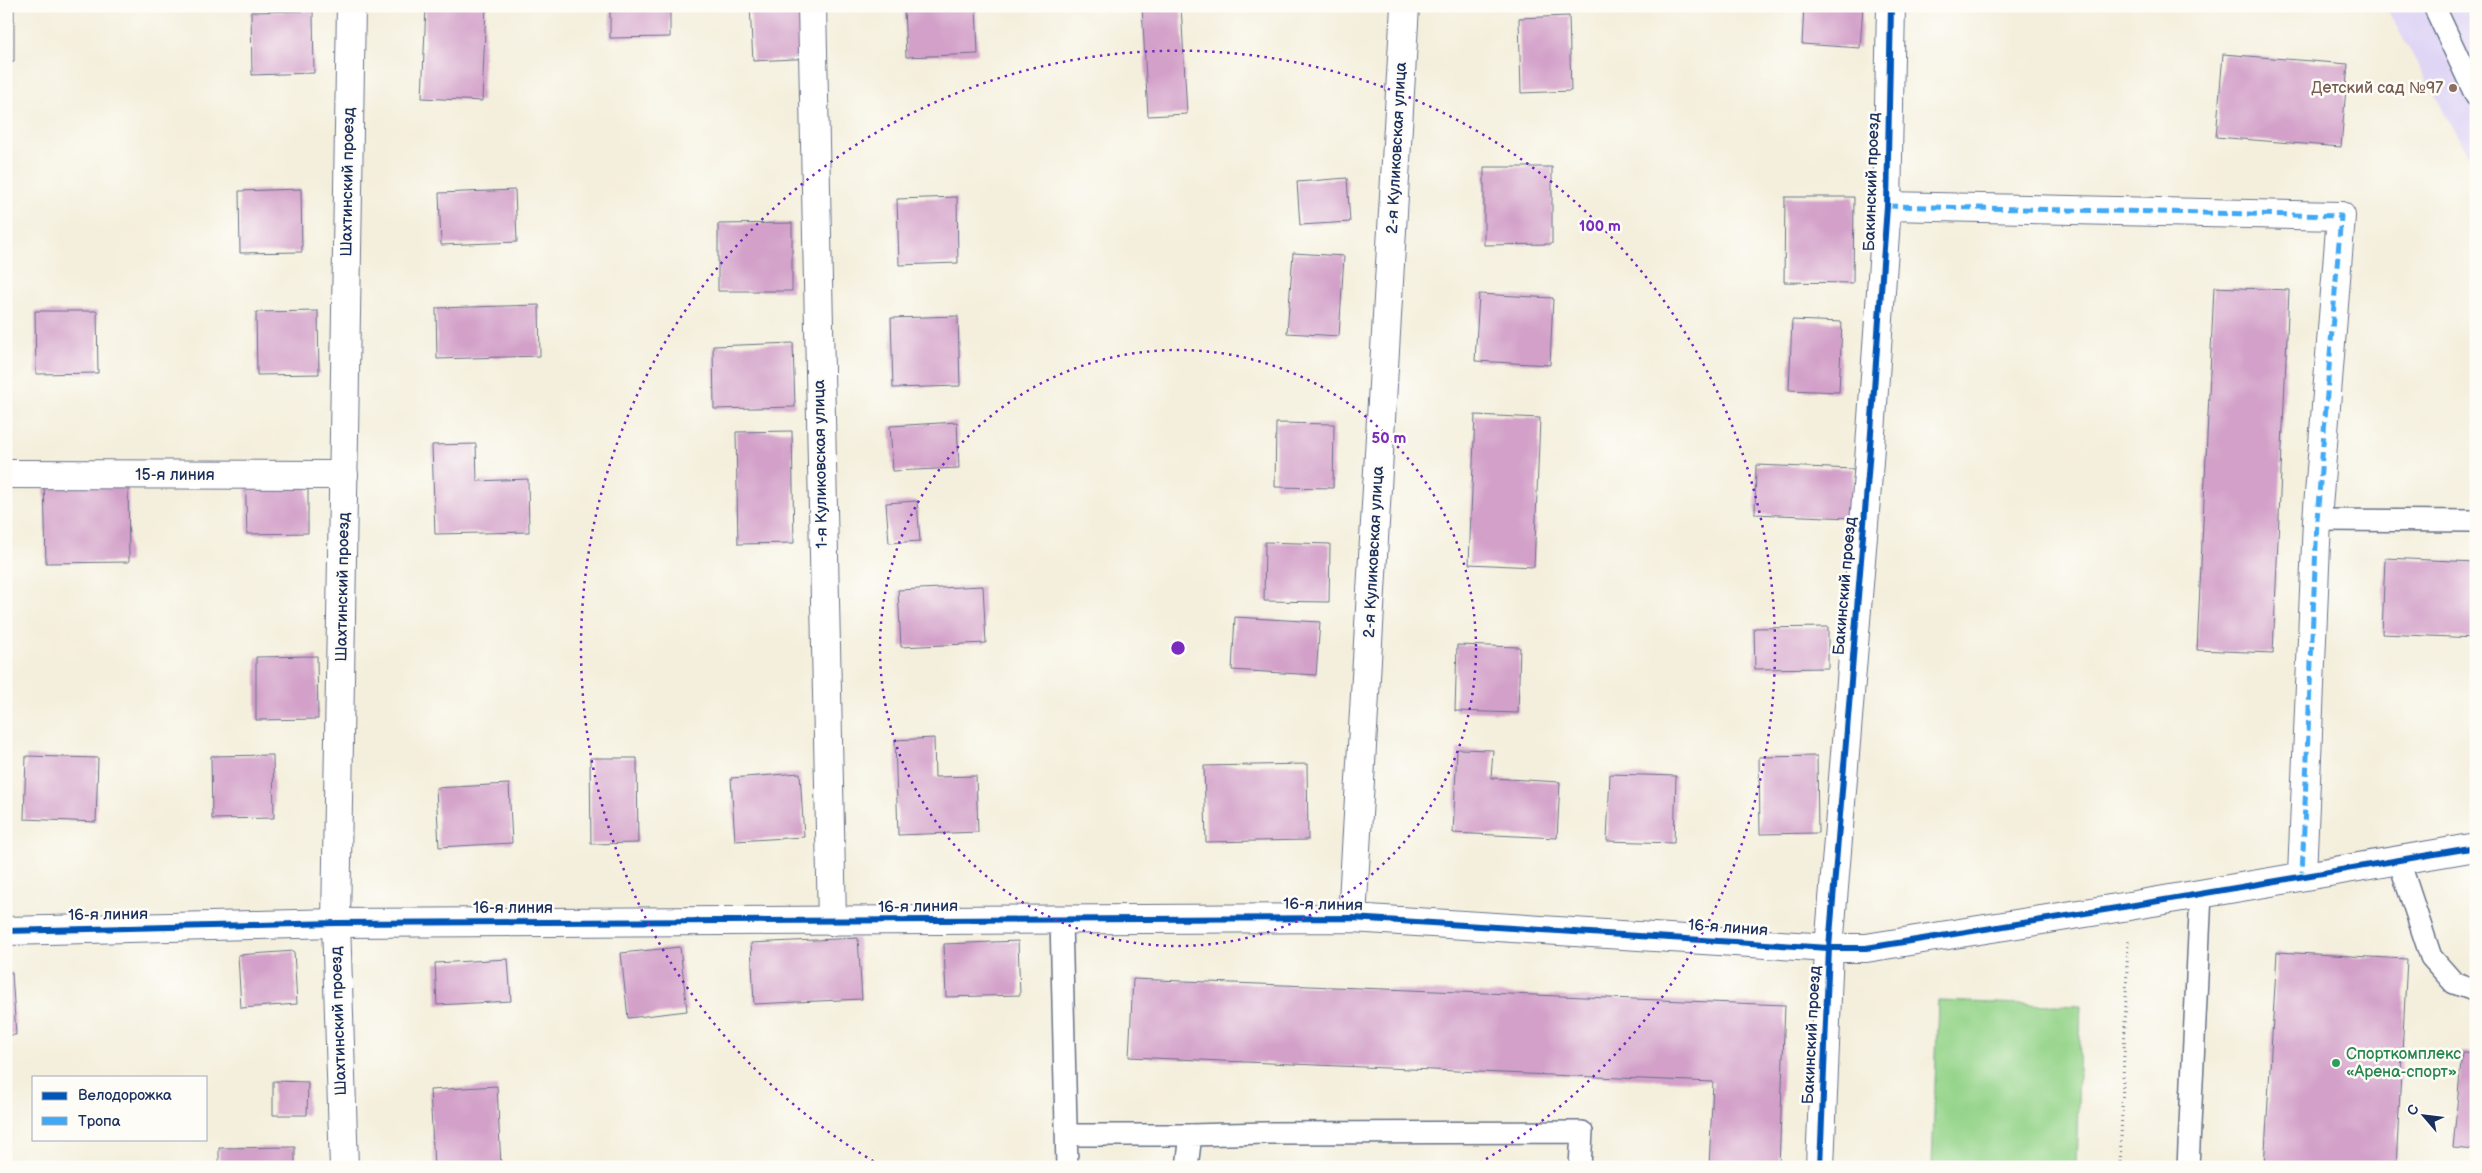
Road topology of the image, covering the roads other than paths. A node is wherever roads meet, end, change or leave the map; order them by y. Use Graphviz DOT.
graph roads {
  1 [pos="350,6"];
  2 [pos="812,6"];
  3 [pos="1405,6"];
  4 [pos="1891,6"];
  5 [pos="2434,6"];
  6 [pos="2476,96"];
  7 [pos="1887,206"];
  8 [pos="6,474"];
  9 [pos="344,475"];
  10 [pos="2317,520"];
  11 [pos="2476,521"];
  12 [pos="2476,847"];
  13 [pos="2398,858"];
  14 [pos="2302,875"];
  15 [pos="2201,893"];
  16 [pos="1352,918"];
  17 [pos="1061,919"];
  18 [pos="832,922"];
  19 [pos="336,923"];
  20 [pos="6,931"];
  21 [pos="1829,948"];
  22 [pos="2476,991"];
  23 [pos="1067,1135"];
  24 [pos="1191,1135"];
  25 [pos="344,1167"];
  26 [pos="1067,1167"];
  27 [pos="1187,1167"];
  28 [pos="1580,1167"];
  29 [pos="1820,1167"];
  30 [pos="2188,1167"];
  1 -- 9 [label="street, Шахтинский проезд"];
  2 -- 18 [label="street, 1-я Куликовская улица"];
  3 -- 16 [label="street, 2-я Куликовская улица"];
  4 -- 7 [label="street, Бакинский проезд"];
  5 -- 6 [label="lane"];
  7 -- 10 [label="street"];
  7 -- 21 [label="street, Бакинский проезд"];
  8 -- 9 [label="street, 15-я линия"];
  9 -- 19 [label="street, Шахтинский проезд"];
  10 -- 11 [label="lane"];
  10 -- 14 [label="street"];
  12 -- 13 [label="street, 16-я линия"];
  13 -- 14 [label="street, 16-я линия"];
  13 -- 22 [label="lane"];
  14 -- 15 [label="street, 16-я линия"];
  15 -- 21 [label="street, 16-я линия"];
  15 -- 30 [label="lane"];
  16 -- 17 [label="street, 16-я линия"];
  16 -- 21 [label="street, 16-я линия"];
  17 -- 18 [label="street, 16-я линия"];
  17 -- 23 [label="lane"];
  18 -- 19 [label="street, 16-я линия"];
  19 -- 20 [label="street, 16-я линия"];
  19 -- 25 [label="street, Шахтинский проезд"];
  21 -- 29 [label="street, Бакинский проезд"];
  23 -- 24 [label="lane"];
  23 -- 26 [label="lane"];
  24 -- 27 [label="lane"];
  24 -- 28 [label="lane"];
}
